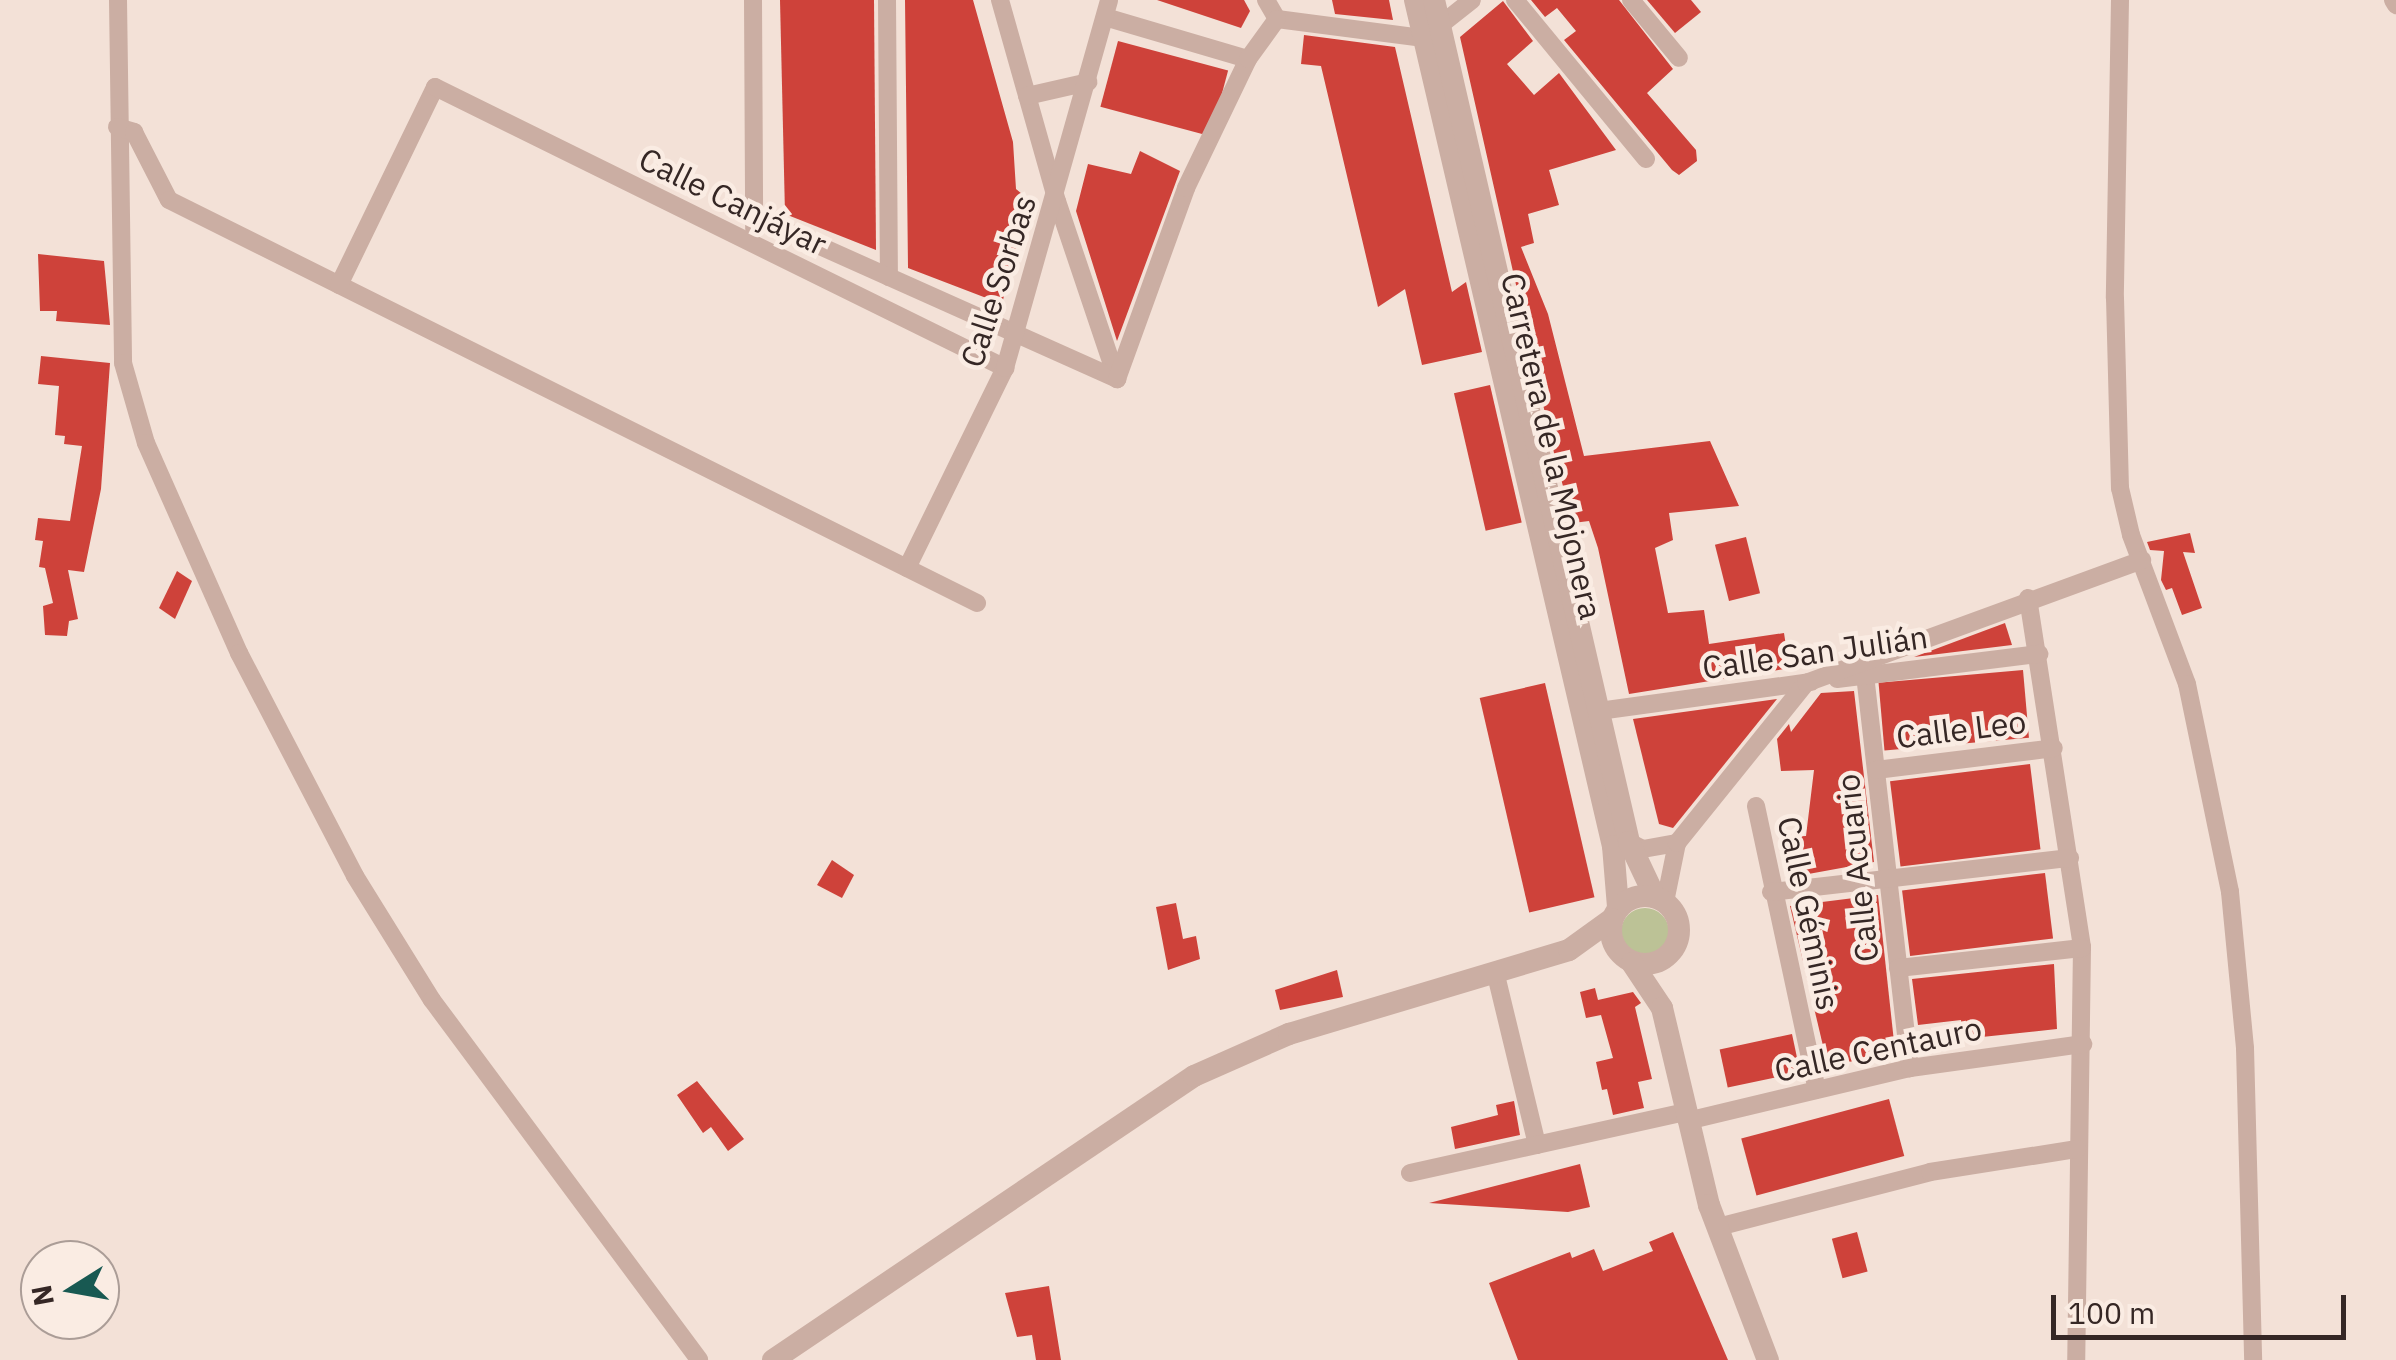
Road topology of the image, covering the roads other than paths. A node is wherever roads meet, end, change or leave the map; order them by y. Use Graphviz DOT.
graph roads {
  1 [pos="118,0"];
  2 [pos="753,0"];
  3 [pos="887,0"];
  4 [pos="1000,0"];
  5 [pos="1266,0"];
  6 [pos="1416,0"];
  7 [pos="1434,0"];
  8 [pos="1472,0"];
  9 [pos="1516,0"];
  10 [pos="1631,0"];
  11 [pos="2120,0"];
  12 [pos="1107,9"];
  13 [pos="1277,19"];
  14 [pos="1432,32"];
  15 [pos="1678,58"];
  16 [pos="1248,59"];
  17 [pos="1088,82"];
  18 [pos="1027,96"];
  19 [pos="116,127"];
  20 [pos="1646,159"];
  21 [pos="1056,201"];
  22 [pos="755,217"];
  23 [pos="752,244"];
  24 [pos="888,277"];
  25 [pos="339,285"];
  26 [pos="1016,333"];
  27 [pos="1005,368"];
  28 [pos="1118,379"];
  29 [pos="2142,560"];
  30 [pos="907,568"];
  31 [pos="2028,598"];
  32 [pos="977,603"];
  33 [pos="2039,654"];
  34 [pos="1865,668"];
  35 [pos="1806,683"];
  36 [pos="1598,711"];
  37 [pos="2054,748"];
  38 [pos="1876,770"];
  39 [pos="1756,806"];
  40 [pos="1629,842"];
  41 [pos="1677,843"];
  42 [pos="2070,858"];
  43 [pos="1888,878"];
  44 [pos="1771,892"];
  45 [pos="1660,899"];
  46 [pos="1615,913"];
  47 [pos="2082,948"];
  48 [pos="1568,950"];
  49 [pos="1670,954"];
  50 [pos="1628,960"];
  51 [pos="1898,968"];
  52 [pos="1495,970"];
  53 [pos="1662,1008"];
  54 [pos="2083,1044"];
  55 [pos="1910,1068"];
  56 [pos="1817,1090"];
  57 [pos="1686,1117"];
  58 [pos="1537,1145"];
  59 [pos="2077,1149"];
  60 [pos="1410,1173"];
  61 [pos="1718,1227"];
  62 [pos="782,1358"];
  63 [pos="699,1360"];
  64 [pos="1768,1360"];
  65 [pos="2076,1360"];
  66 [pos="2253,1360"];
  1 -- 19 [label="street"];
  2 -- 22 [label="street"];
  3 -- 24 [label="street"];
  4 -- 18 [label="street"];
  5 -- 13 [label="street"];
  6 -- 14 [label="street, Carretera de la Mojonera"];
  7 -- 14 [label="street, Carretera de la Mojonera"];
  8 -- 14 [label="street"];
  9 -- 20 [label="street"];
  10 -- 15 [label="street"];
  11 -- 29 [label="street"];
  12 -- 16 [label="street"];
  12 -- 17 [label="street, Calle Sorbas"];
  13 -- 14 [label="street"];
  13 -- 16 [label="street"];
  14 -- 36 [label="street, Carretera de la Mojonera"];
  14 -- 46 [label="street, Carretera de la Mojonera"];
  16 -- 28 [label="street"];
  17 -- 18 [label="street"];
  17 -- 21 [label="street, Calle Sorbas"];
  18 -- 21 [label="street"];
  19 -- 25 [label="street"];
  19 -- 63 [label="street"];
  21 -- 26 [label="street, Calle Sorbas"];
  21 -- 28 [label="street"];
  22 -- 23 [label="street"];
  22 -- 24 [label="street, Calle Canjáyar"];
  23 -- 25 [label="street, Calle Canjáyar"];
  23 -- 27 [label="street, Calle Canjáyar"];
  24 -- 26 [label="street, Calle Canjáyar"];
  25 -- 30 [label="street"];
  26 -- 27 [label="street, Calle Sorbas"];
  26 -- 28 [label="street, Calle Canjáyar"];
  27 -- 30 [label="street, Calle Sorbas"];
  29 -- 31 [label="street"];
  29 -- 66 [label="street"];
  30 -- 32 [label="street"];
  31 -- 33 [label="street"];
  31 -- 34 [label="street"];
  33 -- 34 [label="street, Calle San Julián"];
  33 -- 37 [label="street"];
  34 -- 35 [label="street, Calle San Julián"];
  34 -- 38 [label="street, Calle Acuario"];
  35 -- 36 [label="street, Calle San Julián"];
  35 -- 41 [label="street"];
  36 -- 40 [label="street, Carretera de la Mojonera"];
  37 -- 38 [label="street, Calle Leo"];
  37 -- 42 [label="street"];
  38 -- 43 [label="street, Calle Acuario"];
  39 -- 44 [label="street, Calle Géminis"];
  40 -- 41 [label="street"];
  40 -- 45 [label="street, Carretera de la Mojonera"];
  41 -- 45 [label="street"];
  42 -- 43 [label="street"];
  42 -- 47 [label="street"];
  43 -- 44 [label="street"];
  43 -- 51 [label="street, Calle Acuario"];
  44 -- 56 [label="street, Calle Géminis"];
  45 -- 46 [label="street"];
  45 -- 49 [label="street"];
  46 -- 48 [label="street"];
  46 -- 50 [label="street"];
  47 -- 51 [label="street"];
  47 -- 54 [label="street"];
  48 -- 50 [label="street"];
  48 -- 52 [label="street"];
  49 -- 50 [label="street"];
  49 -- 53 [label="street"];
  50 -- 53 [label="street"];
  51 -- 55 [label="street, Calle Acuario"];
  52 -- 58 [label="street"];
  52 -- 62 [label="street"];
  53 -- 57 [label="street"];
  54 -- 55 [label="street, Calle Centauro"];
  54 -- 59 [label="street"];
  55 -- 56 [label="street, Calle Centauro"];
  56 -- 57 [label="street, Calle Centauro"];
  57 -- 58 [label="street, Calle Centauro"];
  57 -- 61 [label="street"];
  58 -- 60 [label="street, Calle Centauro"];
  59 -- 61 [label="street"];
  59 -- 65 [label="street"];
  61 -- 64 [label="street"];
}
